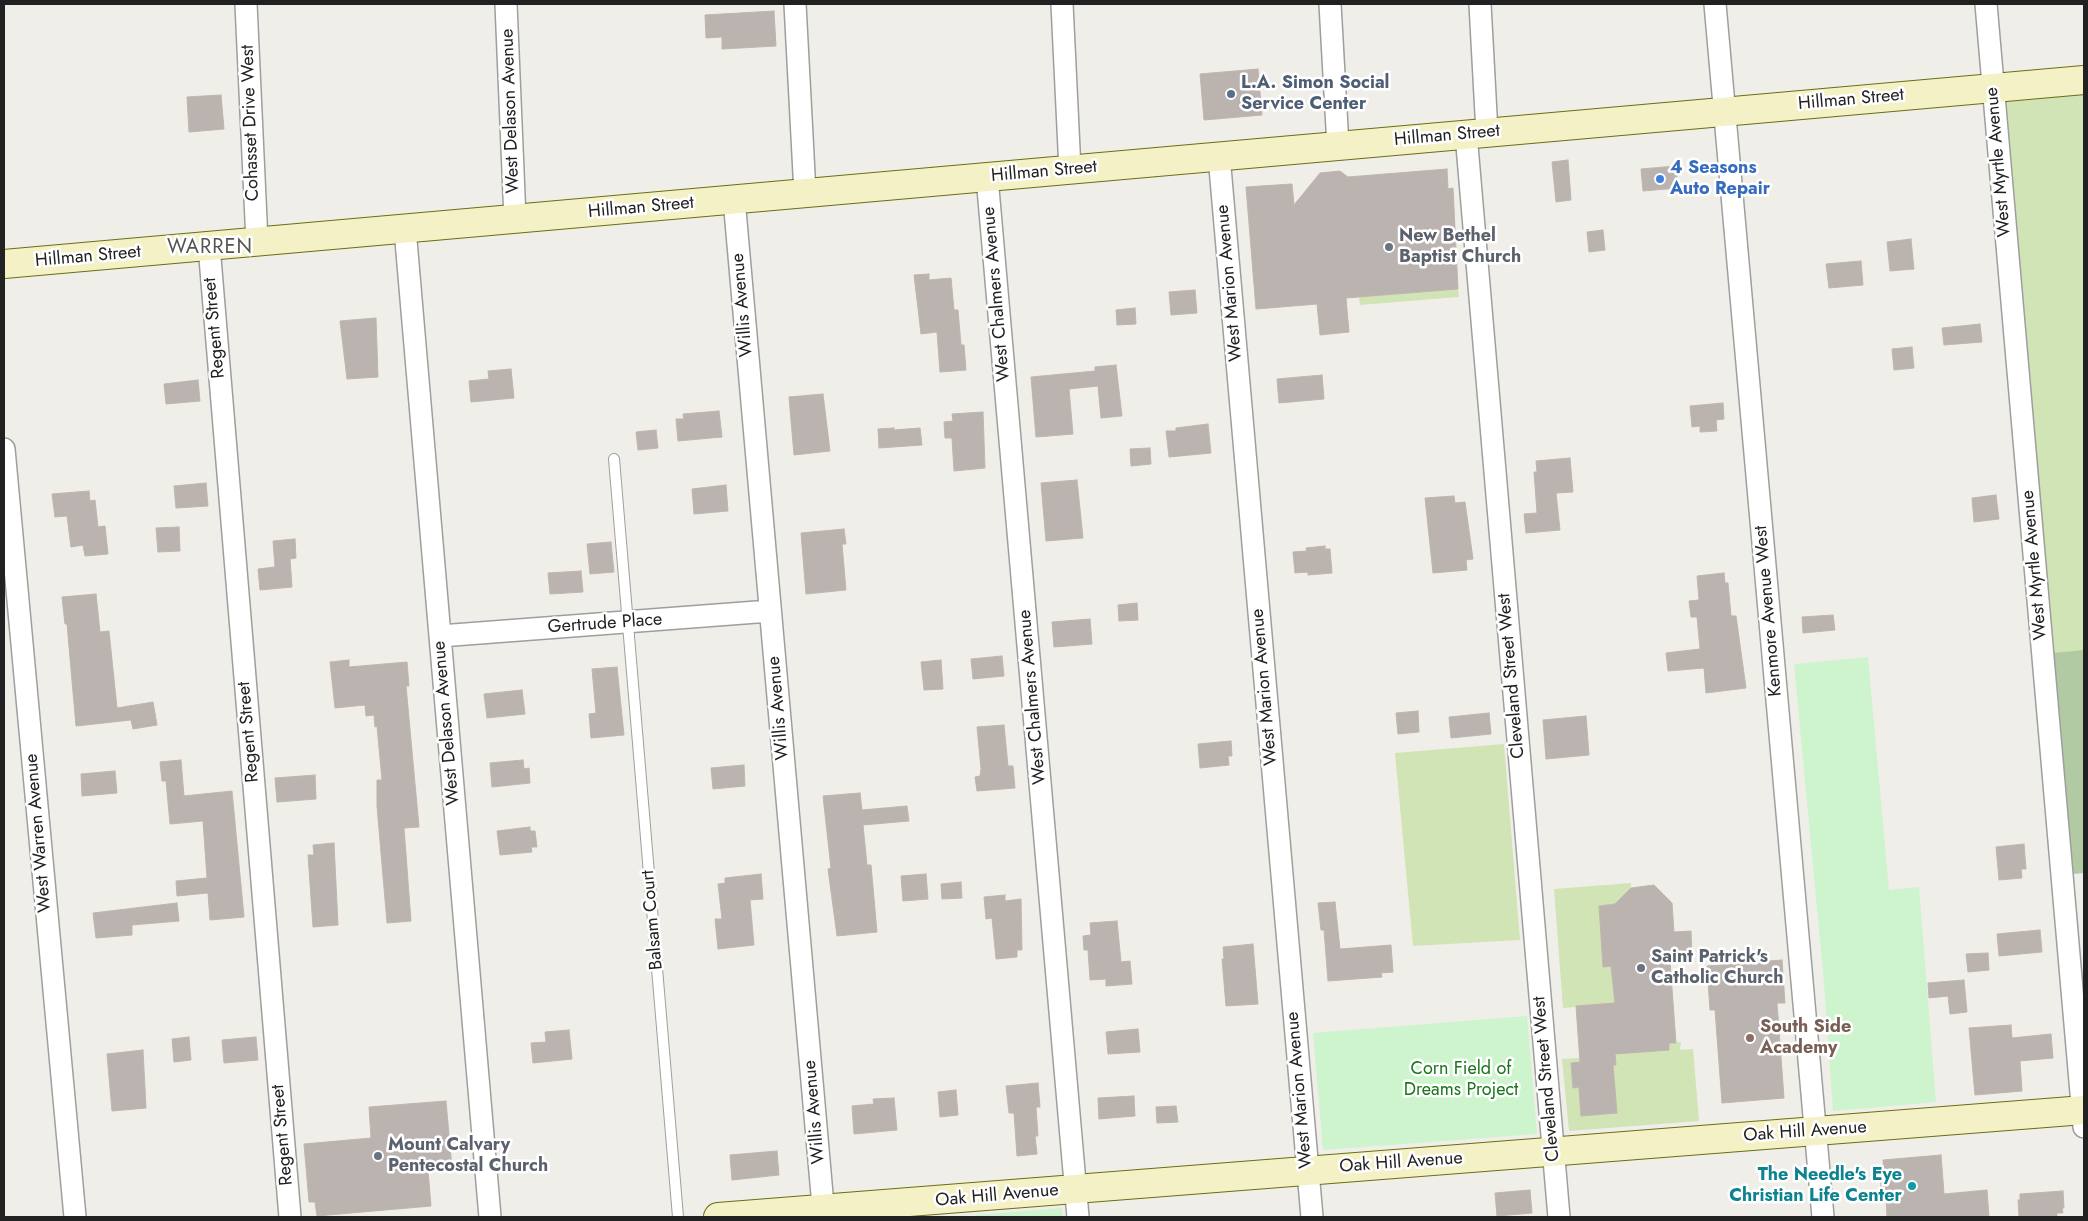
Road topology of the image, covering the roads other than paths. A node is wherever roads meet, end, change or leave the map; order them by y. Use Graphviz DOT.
graph roads {
  1 [pos="246,4"];
  2 [pos="506,4"];
  3 [pos="795,4"];
  4 [pos="1062,4"];
  5 [pos="1330,4"];
  6 [pos="1480,4"];
  7 [pos="1716,4"];
  8 [pos="1986,4"];
  9 [pos="2084,80"];
  10 [pos="1993,88"];
  11 [pos="1725,112"];
  12 [pos="1477,134"];
  13 [pos="1338,146"];
  14 [pos="1219,156"];
  15 [pos="1070,170"];
  16 [pos="987,177"];
  17 [pos="805,193"];
  18 [pos="734,200"];
  19 [pos="515,219"];
  20 [pos="405,229"];
  21 [pos="256,242"];
  22 [pos="209,246"];
  23 [pos="4,264"];
  24 [pos="4,449"];
  25 [pos="614,459"];
  26 [pos="770,612"];
  27 [pos="628,622"];
  28 [pos="440,636"];
  29 [pos="2084,1116"];
  30 [pos="1815,1131"];
  31 [pos="1553,1152"];
  32 [pos="1307,1170"];
  33 [pos="1076,1190"];
  34 [pos="824,1213"];
  35 [pos="75,1217"];
  36 [pos="290,1217"];
  37 [pos="490,1217"];
  38 [pos="678,1217"];
  39 [pos="718,1217"];
  40 [pos="1078,1217"];
  41 [pos="1312,1217"];
  42 [pos="1559,1217"];
  43 [pos="1823,1217"];
  1 -- 21 [label="street, Cohasset Drive West"];
  2 -- 19 [label="street, West Delason Avenue"];
  3 -- 17 [label="street"];
  4 -- 15 [label="street"];
  5 -- 13 [label="street"];
  6 -- 12 [label="street, Cleveland Street West"];
  7 -- 11 [label="street, Kenmore Avenue West"];
  8 -- 10 [label="street, West Myrtle Avenue"];
  9 -- 10 [label="street, Hillman Street"];
  10 -- 11 [label="street, Hillman Street"];
  10 -- 29 [label="street, West Myrtle Avenue"];
  11 -- 12 [label="street, Hillman Street"];
  11 -- 30 [label="street, Kenmore Avenue West"];
  12 -- 13 [label="street, Hillman Street"];
  12 -- 31 [label="street, Cleveland Street West"];
  13 -- 14 [label="street, Hillman Street"];
  14 -- 15 [label="street, Hillman Street"];
  14 -- 32 [label="street, West Marion Avenue"];
  15 -- 16 [label="street, Hillman Street"];
  16 -- 17 [label="street, Hillman Street"];
  16 -- 33 [label="street, West Chalmers Avenue"];
  17 -- 18 [label="street, Hillman Street"];
  18 -- 19 [label="street, Hillman Street"];
  18 -- 26 [label="street, Willis Avenue"];
  19 -- 20 [label="street, Hillman Street"];
  20 -- 21 [label="street, Hillman Street"];
  20 -- 28 [label="street, West Delason Avenue"];
  21 -- 22 [label="street, Hillman Street"];
  22 -- 23 [label="street, Hillman Street"];
  22 -- 36 [label="street, Regent Street"];
  24 -- 35 [label="street, West Warren Avenue"];
  25 -- 27 [label="lane, Balsam Court"];
  26 -- 27 [label="street, Gertrude Place"];
  26 -- 34 [label="street, Willis Avenue"];
  27 -- 28 [label="street, Gertrude Place"];
  27 -- 38 [label="lane, Balsam Court"];
  28 -- 37 [label="street, West Delason Avenue"];
  29 -- 30 [label="street, Oak Hill Avenue"];
  30 -- 31 [label="street, Oak Hill Avenue"];
  30 -- 43 [label="street, Kenmore Avenue West"];
  31 -- 32 [label="street, Oak Hill Avenue"];
  31 -- 42 [label="street, Cleveland Street West"];
  32 -- 33 [label="street, Oak Hill Avenue"];
  32 -- 41 [label="street, West Marion Avenue"];
  33 -- 34 [label="street, Oak Hill Avenue"];
  33 -- 40 [label="street, West Chalmers Avenue"];
  34 -- 39 [label="street, Oak Hill Avenue"];
}
